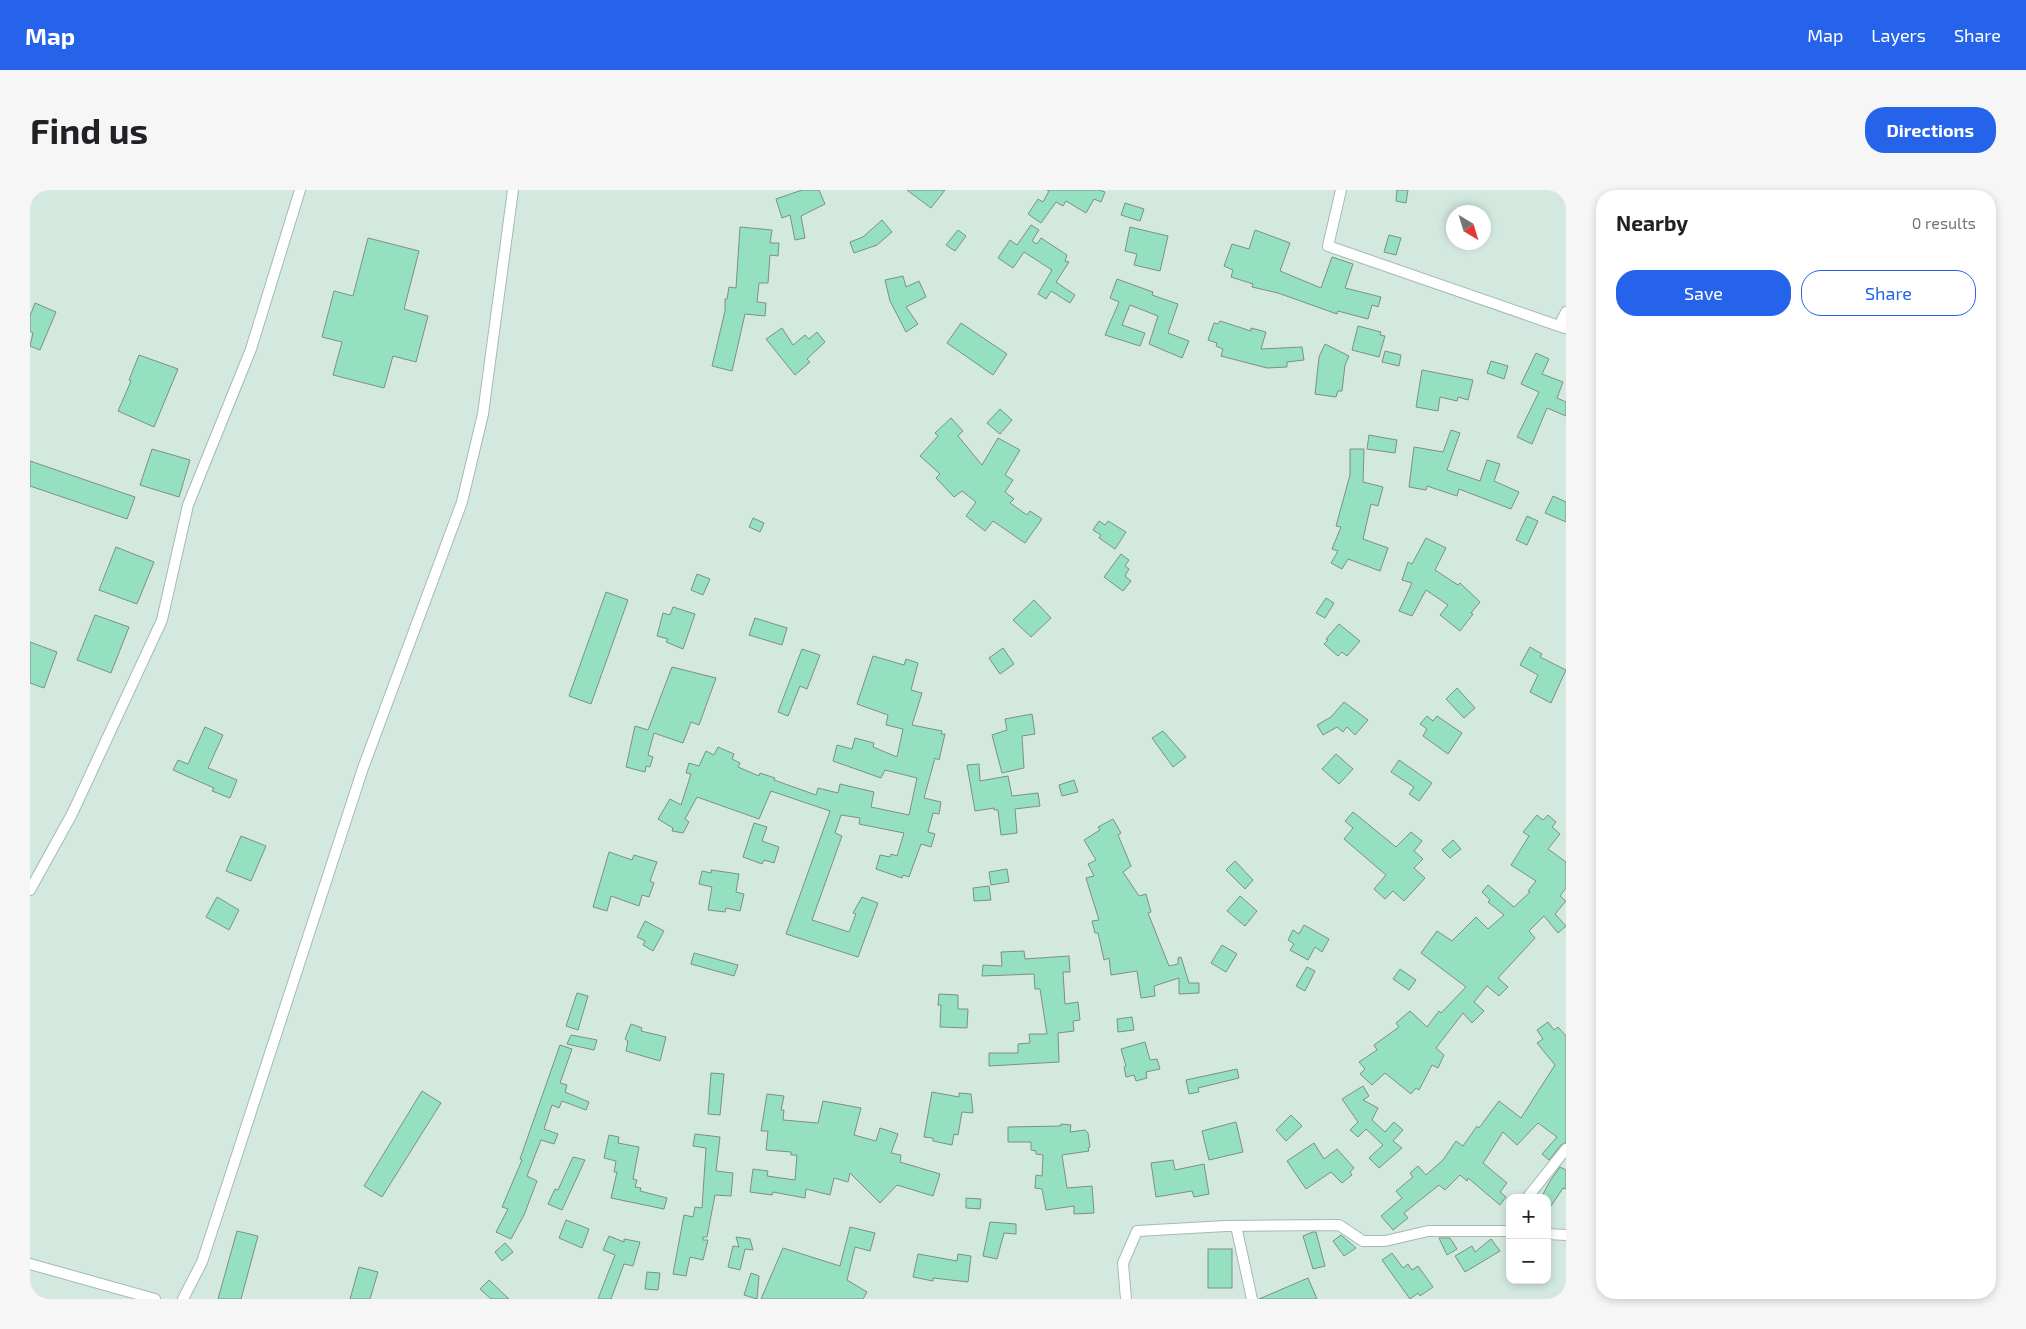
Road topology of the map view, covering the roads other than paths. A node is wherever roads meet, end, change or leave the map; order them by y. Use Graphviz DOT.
graph roads {
  1 [pos="300,190"];
  2 [pos="513,190"];
  3 [pos="1341,190"];
  4 [pos="1566,312"];
  5 [pos="1563,328"];
  6 [pos="30,890"];
  7 [pos="1566,1149"];
  8 [pos="1530,1194"];
  9 [pos="1236,1226"];
  10 [pos="1506,1231"];
  11 [pos="1551,1234"];
  12 [pos="1566,1235"];
  13 [pos="30,1264"];
  14 [pos="155,1299"];
  15 [pos="183,1299"];
  16 [pos="1126,1299"];
  17 [pos="1252,1299"];
  1 -- 6 [label="street"];
  2 -- 15 [label="street"];
  3 -- 5 [label="street"];
  4 -- 5 [label="street"];
  7 -- 8 [label="street"];
  9 -- 10 [label="street"];
  9 -- 16 [label="street"];
  9 -- 17 [label="street"];
  11 -- 12 [label="street"];
  13 -- 14 [label="street"];
}
